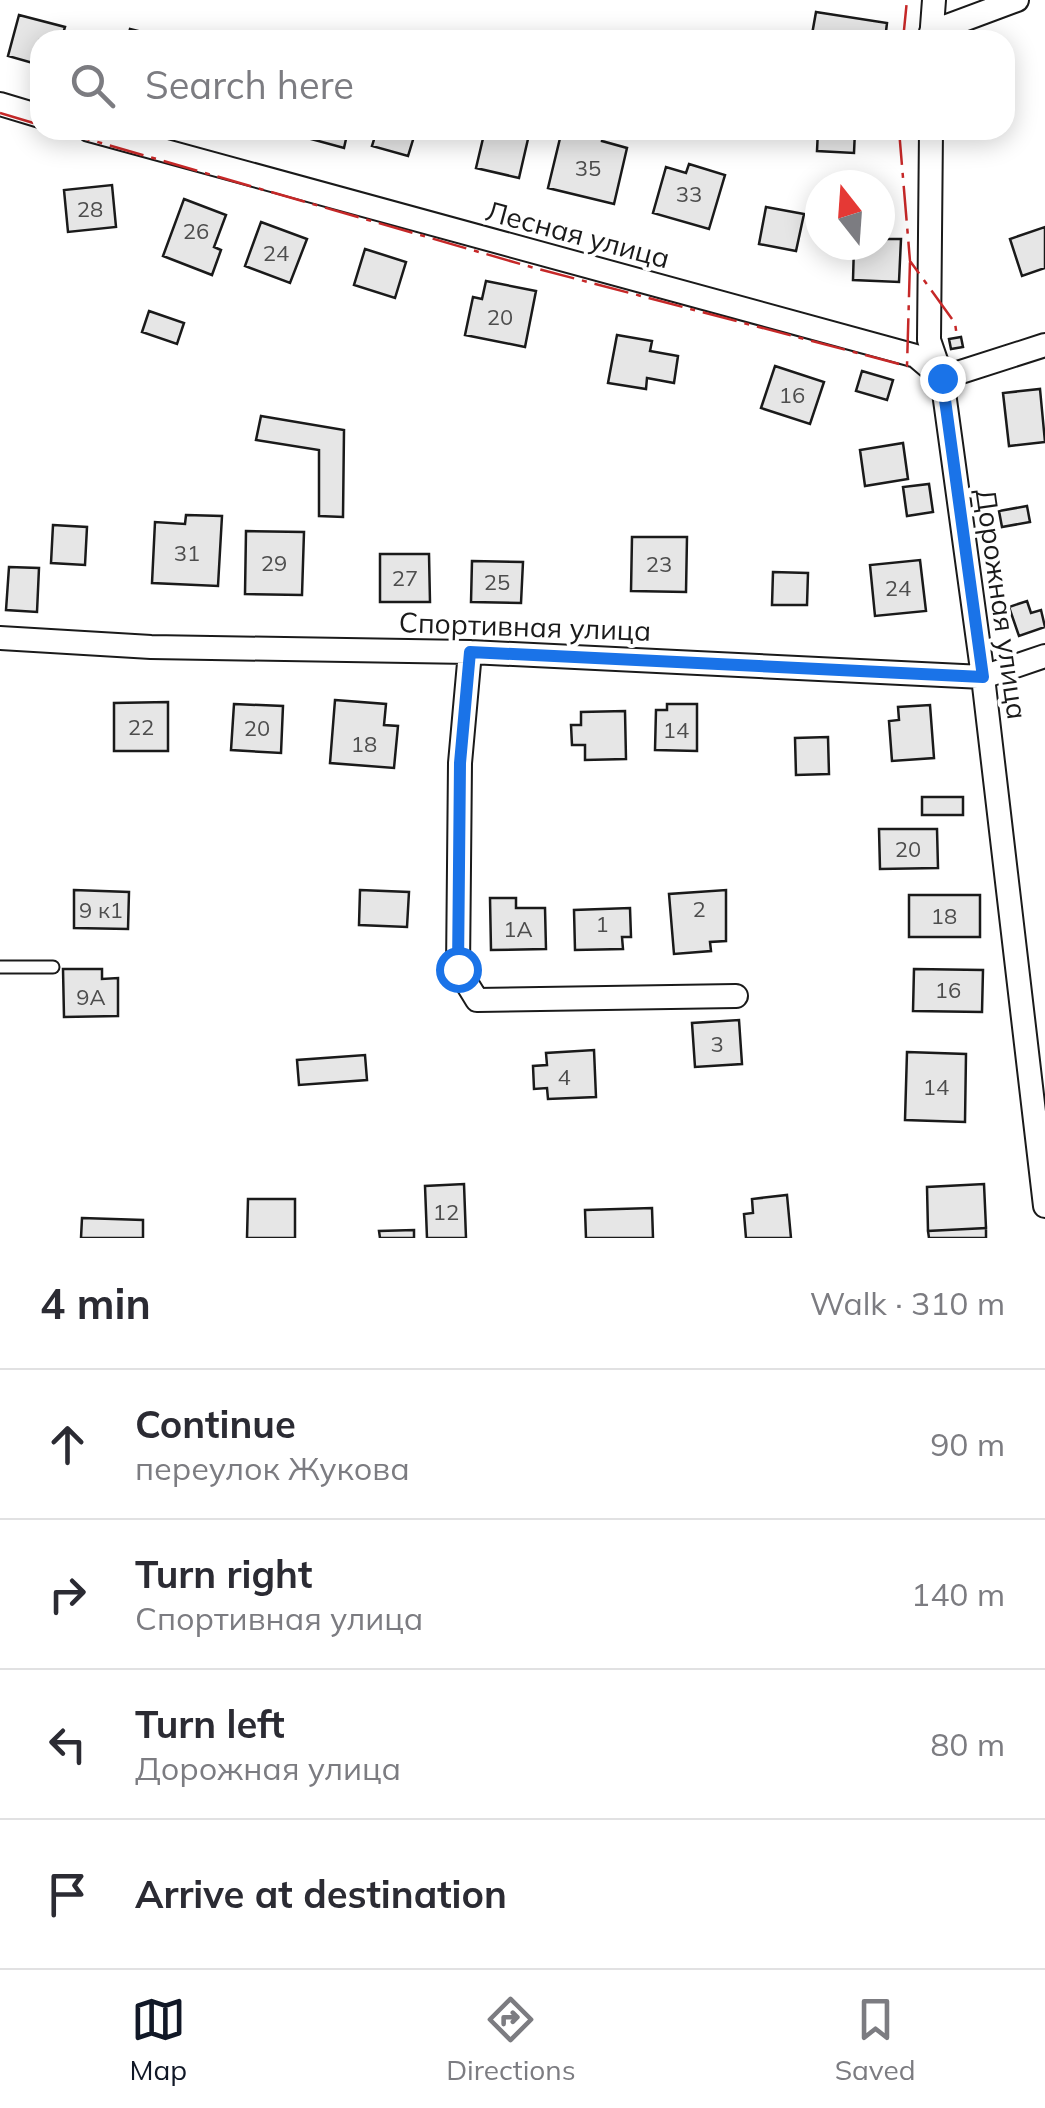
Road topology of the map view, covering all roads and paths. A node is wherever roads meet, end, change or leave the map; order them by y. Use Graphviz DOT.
graph roads {
  1 [pos="934,0"];
  2 [pos="1017,0"];
  3 [pos="932,30"];
  4 [pos="945,30"];
  5 [pos="0,104"];
  6 [pos="30,113"];
  7 [pos="126,140"];
  8 [pos="930,140"];
  9 [pos="1045,345"];
  10 [pos="942,378"];
  11 [pos="0,638"];
  12 [pos="470,652"];
  13 [pos="1045,656"];
  14 [pos="983,677"];
  15 [pos="0,967"];
  16 [pos="53,968"];
  17 [pos="736,996"];
  18 [pos="1045,1206"];
  1 -- 3 [label="street"];
  2 -- 4 [label="street"];
  5 -- 6 [label="street"];
  7 -- 10 [label="street, Лесная улица"];
  8 -- 10 [label="street, Дорожная улица"];
  9 -- 10 [label="street"];
  10 -- 14 [label="street, Дорожная улица"];
  11 -- 12 [label="street, Спортивная улица"];
  12 -- 14 [label="street, Спортивная улица"];
  12 -- 17 [label="street"];
  13 -- 14 [label="street, Спортивная улица"];
  14 -- 18 [label="street, Дорожная улица"];
  15 -- 16 [label="lane"];
}
